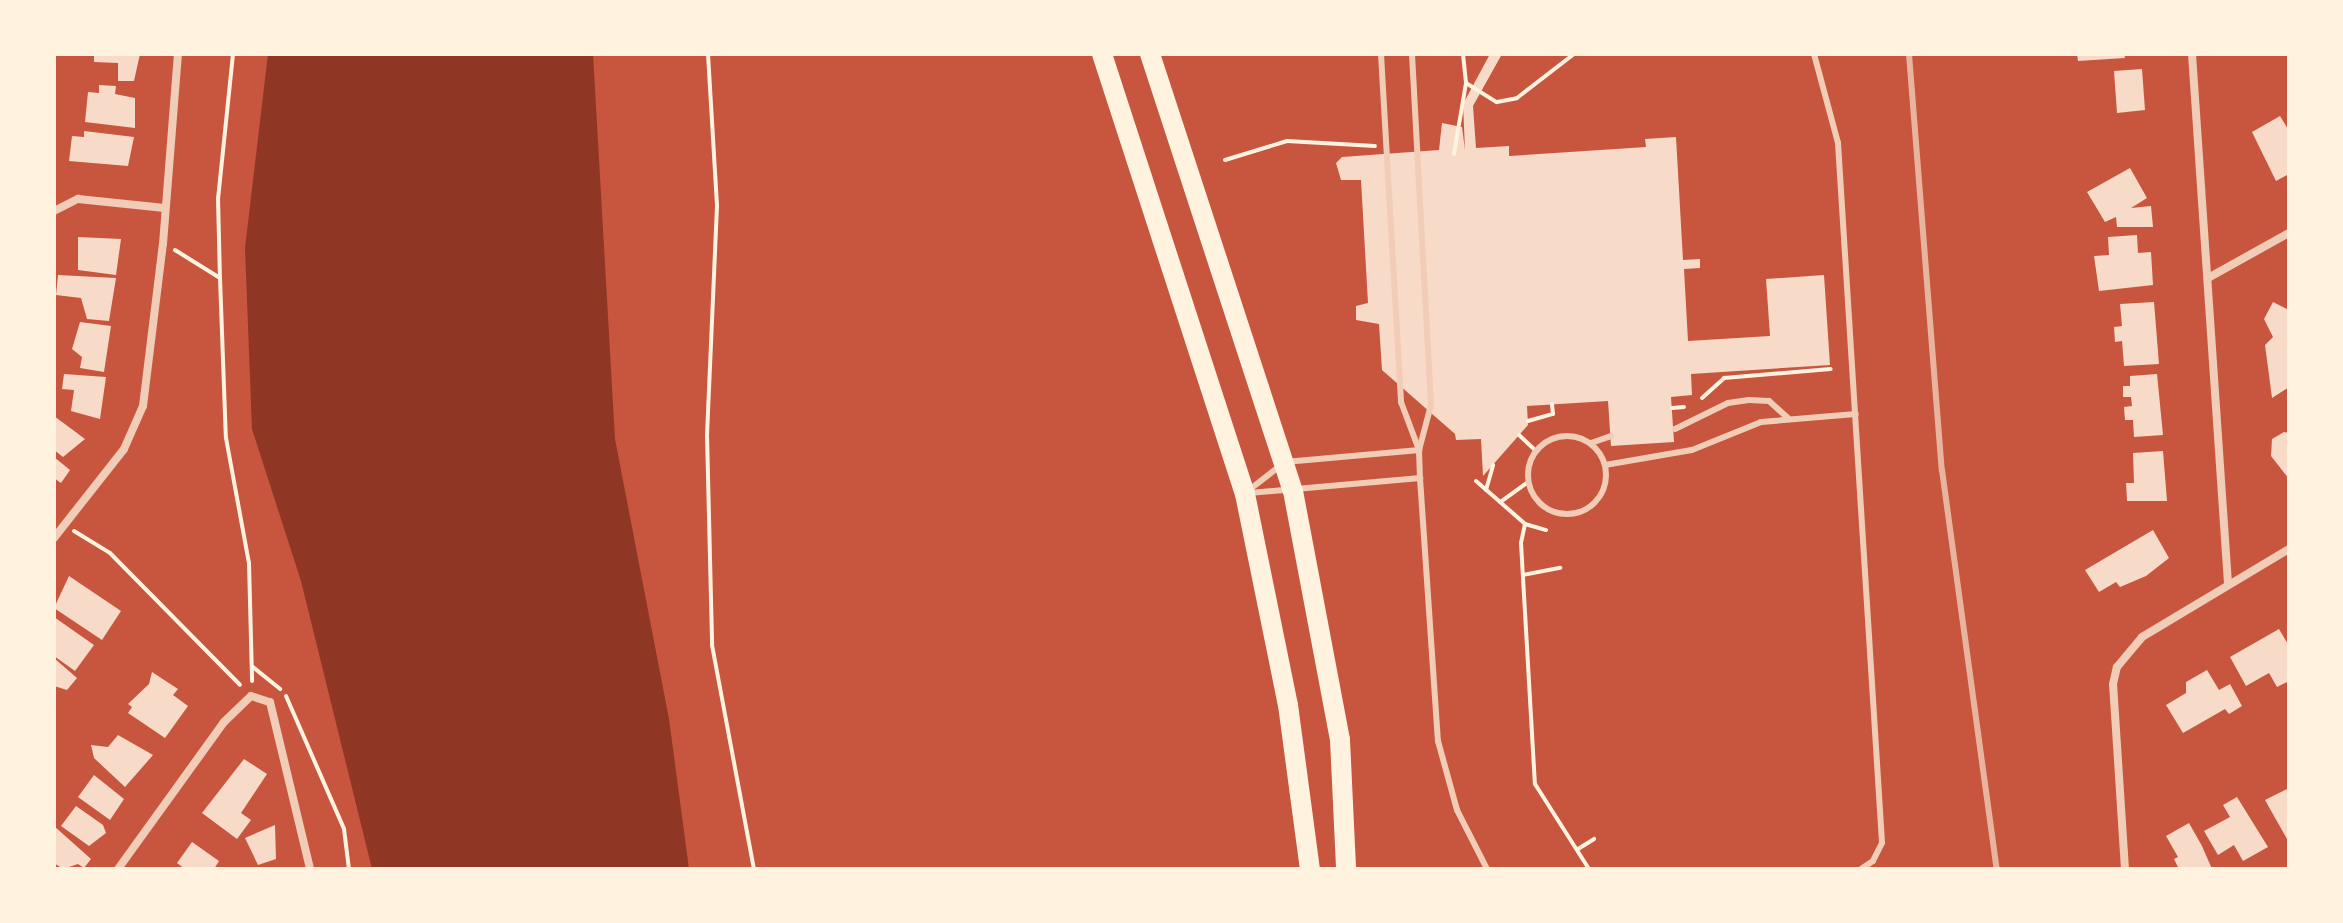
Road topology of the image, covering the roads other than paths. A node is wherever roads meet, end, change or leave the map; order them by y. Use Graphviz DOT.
graph roads {
  1 [pos="178,54"];
  2 [pos="1102,54"];
  3 [pos="1150,54"];
  4 [pos="1381,54"];
  5 [pos="1412,54"];
  6 [pos="1814,54"];
  7 [pos="2192,54"];
  8 [pos="165,208"];
  9 [pos="54,211"];
  10 [pos="2289,233"];
  11 [pos="2208,278"];
  12 [pos="1856,414"];
  13 [pos="1789,419"];
  14 [pos="1675,429"];
  15 [pos="1611,436"];
  16 [pos="1591,443"];
  17 [pos="1419,450"];
  18 [pos="1285,462"];
  19 [pos="1605,465"];
  20 [pos="1420,478"];
  21 [pos="1293,491"];
  22 [pos="1245,494"];
  23 [pos="54,538"];
  24 [pos="2289,549"];
  25 [pos="2228,584"];
  26 [pos="118,869"];
  27 [pos="310,869"];
  28 [pos="1310,869"];
  29 [pos="1346,869"];
  30 [pos="1487,869"];
  31 [pos="1861,869"];
  32 [pos="2125,869"];
  1 -- 8 [label="street"];
  2 -- 22 [label="main road"];
  3 -- 18 [label="main road"];
  4 -- 17 [label="lane"];
  5 -- 17 [label="lane"];
  6 -- 12 [label="lane"];
  7 -- 11 [label="street"];
  8 -- 9 [label="street"];
  8 -- 23 [label="street"];
  10 -- 11 [label="street"];
  11 -- 25 [label="street"];
  12 -- 13 [label="lane"];
  12 -- 31 [label="lane"];
  13 -- 14 [label="lane"];
  13 -- 19 [label="lane"];
  15 -- 16 [label="lane"];
  16 -- 19 [label="lane"];
  16 -- 19 [label="lane"];
  17 -- 18 [label="lane"];
  17 -- 20 [label="lane"];
  18 -- 21 [label="main road"];
  18 -- 22 [label="lane"];
  20 -- 21 [label="lane"];
  20 -- 30 [label="lane"];
  21 -- 22 [label="lane"];
  21 -- 29 [label="main road"];
  22 -- 28 [label="main road"];
  24 -- 25 [label="street"];
  25 -- 32 [label="street"];
  26 -- 27 [label="street"];
}
